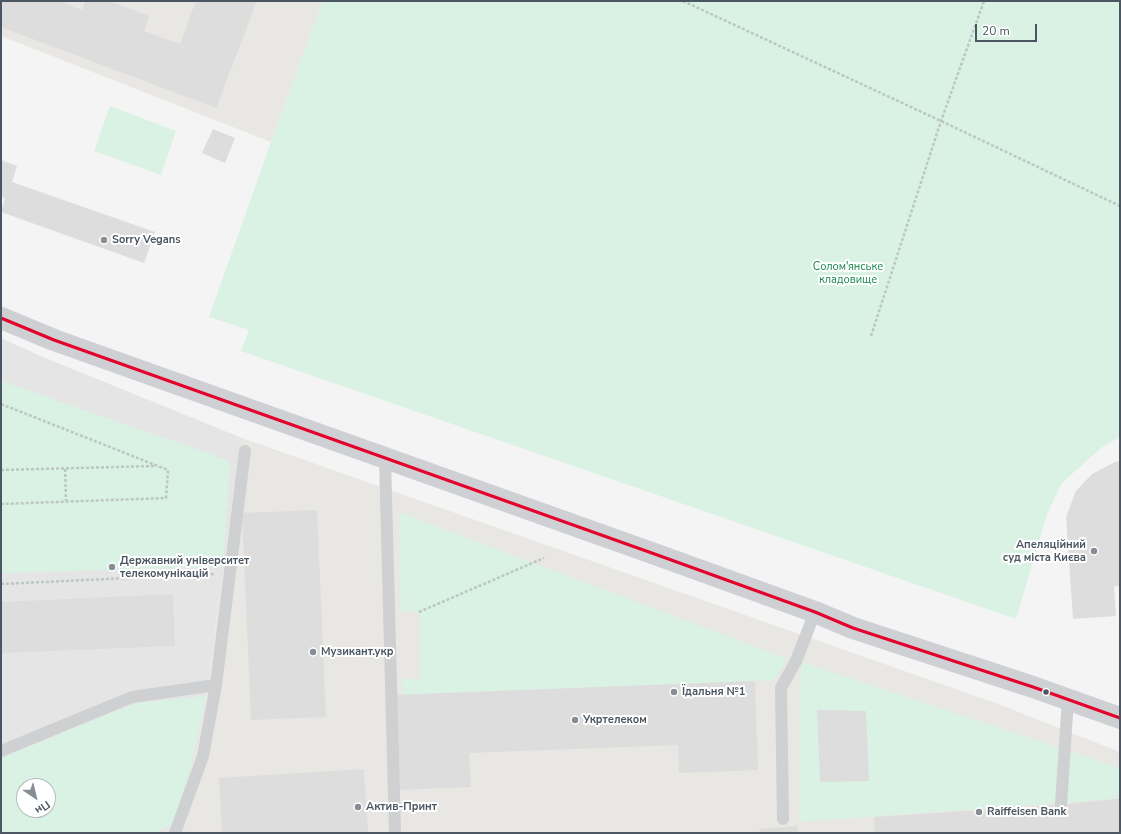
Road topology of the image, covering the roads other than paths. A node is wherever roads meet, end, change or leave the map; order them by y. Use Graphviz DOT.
graph roads {
  1 [pos="1,318"];
  2 [pos="245,451"];
  3 [pos="385,458"];
  4 [pos="815,612"];
  5 [pos="216,685"];
  6 [pos="1068,699"];
  7 [pos="1120,718"];
  8 [pos="1,751"];
  9 [pos="1062,805"];
  10 [pos="783,819"];
  11 [pos="175,833"];
  12 [pos="395,833"];
  1 -- 3 [label="main road"];
  2 -- 5 [label="lane"];
  3 -- 4 [label="main road"];
  3 -- 12 [label="lane"];
  4 -- 6 [label="main road"];
  4 -- 10 [label="lane"];
  5 -- 8 [label="lane"];
  5 -- 11 [label="lane"];
  6 -- 7 [label="main road"];
  6 -- 9 [label="lane"];
}
